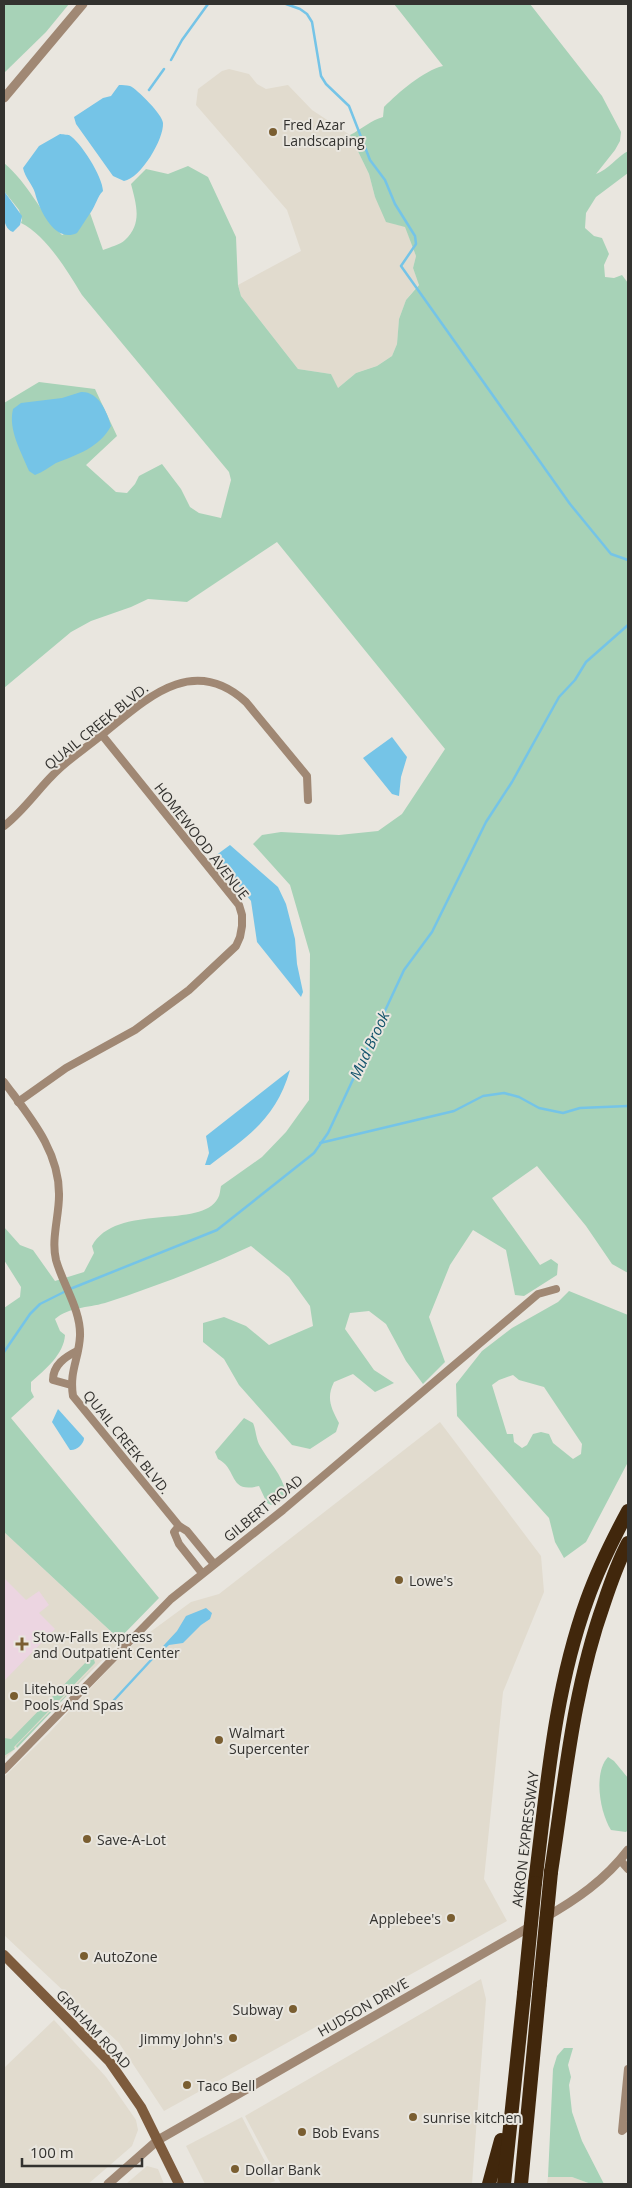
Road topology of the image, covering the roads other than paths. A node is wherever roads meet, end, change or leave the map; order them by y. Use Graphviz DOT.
graph roads {
  1 [pos="83,4"];
  2 [pos="4,98"];
  3 [pos="102,735"];
  4 [pos="308,800"];
  5 [pos="4,826"];
  6 [pos="4,1082"];
  7 [pos="18,1102"];
  8 [pos="556,1289"];
  9 [pos="77,1351"];
  10 [pos="71,1386"];
  11 [pos="628,1511"];
  12 [pos="178,1526"];
  13 [pos="628,1543"];
  14 [pos="214,1564"];
  15 [pos="202,1573"];
  16 [pos="4,1770"];
  17 [pos="628,1850"];
  18 [pos="620,1860"];
  19 [pos="628,1869"];
  20 [pos="4,1955"];
  21 [pos="628,2068"];
  22 [pos="513,2095"];
  23 [pos="628,2126"];
  24 [pos="158,2140"];
  25 [pos="108,2184"];
  26 [pos="179,2184"];
  27 [pos="489,2184"];
  28 [pos="504,2184"];
  29 [pos="521,2184"];
  1 -- 2 [label="street"];
  3 -- 4 [label="street, QUAIL CREEK BLVD."];
  3 -- 5 [label="street, QUAIL CREEK BLVD."];
  3 -- 7 [label="street, HOMEWOOD AVENUE"];
  6 -- 7 [label="street"];
  7 -- 9 [label="street, QUAIL CREEK BLVD."];
  8 -- 14 [label="street, GILBERT ROAD"];
  9 -- 10 [label="street, QUAIL CREEK BLVD."];
  9 -- 10 [label="street"];
  10 -- 12 [label="street, QUAIL CREEK BLVD."];
  11 -- 22 [label="highway, AKRON EXPRESSWAY, bridge"];
  12 -- 14 [label="street, QUAIL CREEK BLVD."];
  12 -- 15 [label="street"];
  13 -- 29 [label="highway, bridge"];
  14 -- 15 [label="street, GILBERT ROAD"];
  15 -- 16 [label="street, GILBERT ROAD"];
  17 -- 18 [label="street, HUDSON DRIVE"];
  18 -- 19 [label="street"];
  18 -- 24 [label="street, HUDSON DRIVE"];
  20 -- 24 [label="main road, GRAHAM ROAD"];
  21 -- 23 [label="street"];
  22 -- 27 [label="highway"];
  22 -- 28 [label="highway, AKRON EXPRESSWAY"];
  24 -- 25 [label="street, HUDSON DRIVE"];
  24 -- 26 [label="main road, GRAHAM ROAD"];
}
